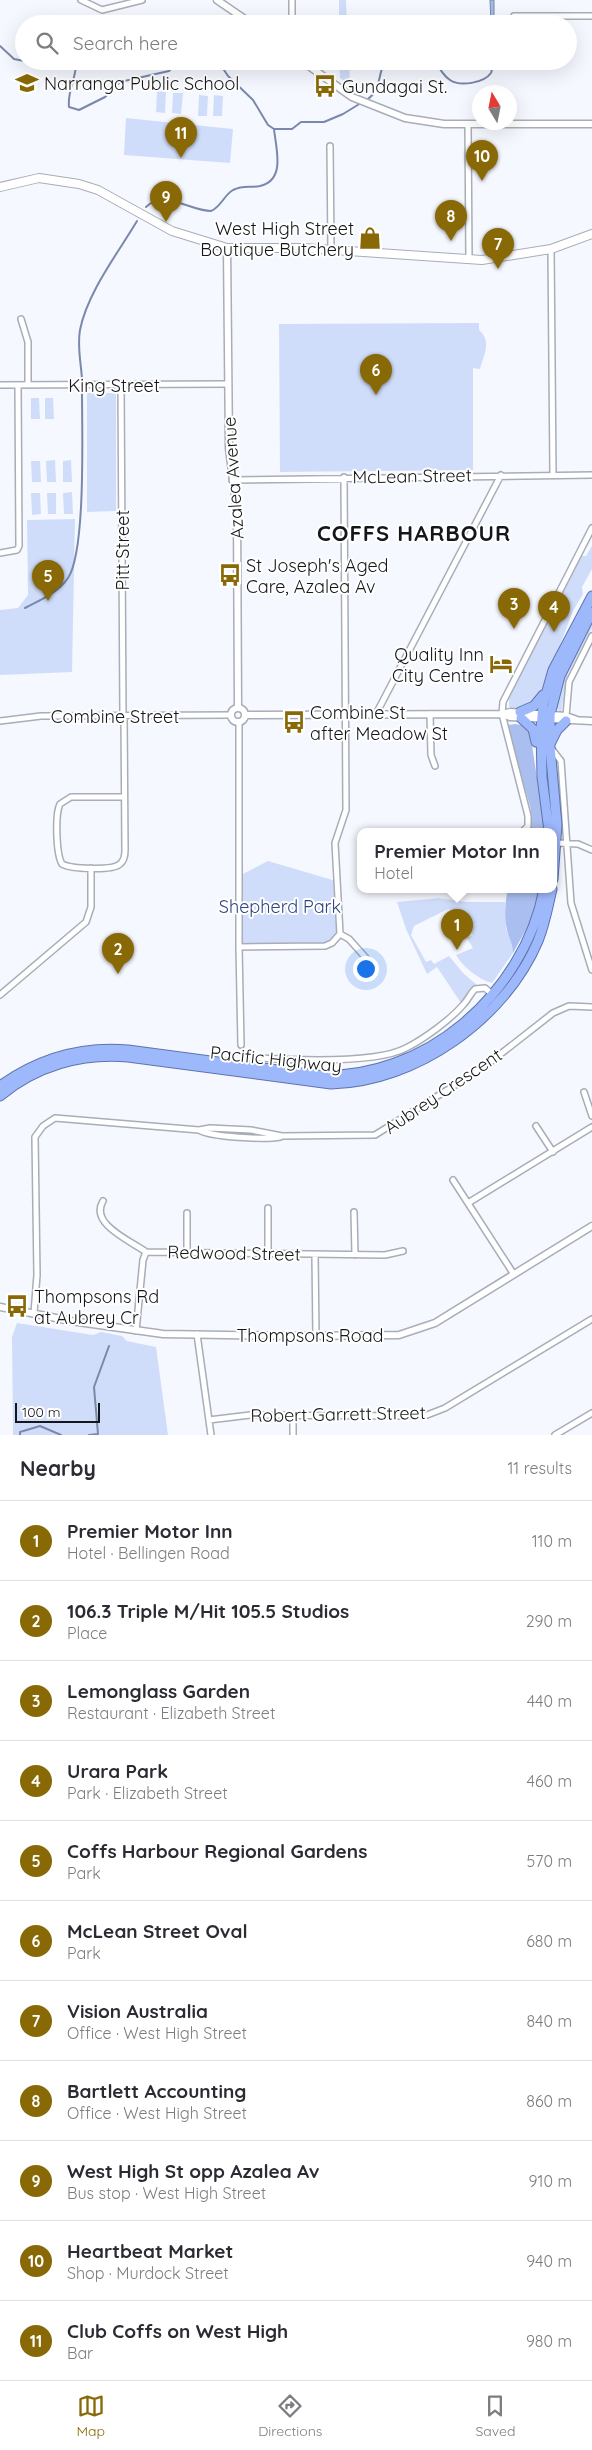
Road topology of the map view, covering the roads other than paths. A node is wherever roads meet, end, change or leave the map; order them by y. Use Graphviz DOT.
graph roads {
  1 [pos="81,0"];
  2 [pos="142,0"];
  3 [pos="217,0"];
  4 [pos="292,0"];
  5 [pos="239,15"];
  6 [pos="292,15"];
  7 [pos="577,16"];
  8 [pos="592,16"];
  9 [pos="315,70"];
  10 [pos="468,124"];
  11 [pos="592,124"];
  12 [pos="330,146"];
  13 [pos="0,187"];
  14 [pos="592,234"];
  15 [pos="227,248"];
  16 [pos="551,249"];
  17 [pos="331,250"];
  18 [pos="469,259"];
  19 [pos="21,319"];
  20 [pos="228,384"];
  21 [pos="0,385"];
  22 [pos="18,385"];
  23 [pos="28,385"];
  24 [pos="121,385"];
  25 [pos="501,475"];
  26 [pos="553,475"];
  27 [pos="592,475"];
  28 [pos="344,477"];
  29 [pos="232,480"];
  30 [pos="592,528"];
  31 [pos="0,553"];
  32 [pos="592,596"];
  33 [pos="592,612"];
  34 [pos="592,636"];
  35 [pos="546,690"];
  36 [pos="238,708"];
  37 [pos="345,714"];
  38 [pos="376,714"];
  39 [pos="430,714"];
  40 [pos="502,714"];
  41 [pos="231,715"];
  42 [pos="246,715"];
  43 [pos="521,715"];
  44 [pos="123,716"];
  45 [pos="546,717"];
  46 [pos="566,718"];
  47 [pos="0,720"];
  48 [pos="592,721"];
  49 [pos="238,722"];
  50 [pos="552,745"];
  51 [pos="435,766"];
  52 [pos="542,777"];
  53 [pos="124,797"];
  54 [pos="526,828"];
  55 [pos="549,828"];
  56 [pos="561,843"];
  57 [pos="592,850"];
  58 [pos="557,861"];
  59 [pos="91,868"];
  60 [pos="543,893"];
  61 [pos="551,893"];
  62 [pos="340,934"];
  63 [pos="239,947"];
  64 [pos="374,967"];
  65 [pos="592,970"];
  66 [pos="0,995"];
  67 [pos="496,997"];
  68 [pos="592,1008"];
  69 [pos="241,1045"];
  70 [pos="258,1058"];
  71 [pos="0,1086"];
  72 [pos="584,1092"];
  73 [pos="0,1096"];
  74 [pos="592,1116"];
  75 [pos="536,1126"];
  76 [pos="592,1127"];
  77 [pos="553,1152"];
  78 [pos="453,1180"];
  79 [pos="103,1201"];
  80 [pos="468,1203"];
  81 [pos="268,1208"];
  82 [pos="354,1212"];
  83 [pos="187,1213"];
  84 [pos="592,1226"];
  85 [pos="402,1251"];
  86 [pos="146,1252"];
  87 [pos="187,1252"];
  88 [pos="268,1253"];
  89 [pos="315,1255"];
  90 [pos="355,1255"];
  91 [pos="513,1274"];
  92 [pos="0,1307"];
  93 [pos="34,1313"];
  94 [pos="592,1319"];
  95 [pos="136,1331"];
  96 [pos="197,1334"];
  97 [pos="316,1336"];
  98 [pos="592,1412"];
  99 [pos="292,1415"];
  100 [pos="208,1420"];
  101 [pos="211,1435"];
  102 [pos="292,1435"];
  103 [pos="555,1435"];
  1 -- 2 [label="street"];
  3 -- 5 [label="street"];
  4 -- 6 [label="street"];
  7 -- 8 [label="street"];
  9 -- 10 [label="street"];
  10 -- 11 [label="street"];
  10 -- 18 [label="street"];
  12 -- 17 [label="street"];
  13 -- 15 [label="main road"];
  14 -- 16 [label="main road"];
  15 -- 17 [label="main road"];
  15 -- 20 [label="street, Azalea Avenue"];
  16 -- 18 [label="main road"];
  16 -- 26 [label="street"];
  17 -- 18 [label="main road"];
  19 -- 23 [label="street"];
  20 -- 24 [label="street, King Street"];
  20 -- 29 [label="street, Azalea Avenue"];
  21 -- 22 [label="street, King Street"];
  22 -- 23 [label="street, King Street"];
  22 -- 31 [label="street"];
  23 -- 24 [label="street, King Street"];
  24 -- 44 [label="street, Pitt Street"];
  25 -- 26 [label="street, McLean Street"];
  25 -- 28 [label="street, McLean Street"];
  25 -- 38 [label="street"];
  26 -- 27 [label="street, McLean Street"];
  28 -- 29 [label="street, McLean Street"];
  28 -- 37 [label="street"];
  29 -- 36 [label="street, Azalea Avenue"];
  30 -- 40 [label="street"];
  32 -- 35 [label="highway"];
  33 -- 45 [label="highway"];
  34 -- 46 [label="street"];
  35 -- 43 [label="highway"];
  35 -- 45 [label="highway"];
  36 -- 41 [label="street"];
  36 -- 42 [label="street"];
  37 -- 38 [label="street"];
  37 -- 42 [label="street"];
  37 -- 62 [label="street"];
  38 -- 39 [label="street"];
  39 -- 40 [label="street"];
  39 -- 51 [label="street"];
  40 -- 43 [label="street"];
  40 -- 54 [label="street"];
  41 -- 44 [label="street, Combine Street"];
  41 -- 49 [label="street"];
  42 -- 49 [label="street"];
  43 -- 45 [label="street"];
  43 -- 52 [label="highway"];
  44 -- 47 [label="street, Combine Street"];
  44 -- 53 [label="street, Pitt Street"];
  45 -- 46 [label="street"];
  45 -- 50 [label="highway"];
  45 -- 52 [label="highway"];
  46 -- 48 [label="street"];
  46 -- 50 [label="highway"];
  49 -- 63 [label="street"];
  50 -- 56 [label="highway"];
  52 -- 55 [label="highway"];
  53 -- 59 [label="street"];
  53 -- 59 [label="street"];
  56 -- 57 [label="street"];
  56 -- 58 [label="highway"];
  56 -- 65 [label="street"];
  59 -- 66 [label="street"];
  60 -- 67 [label="highway, Pacific Highway"];
  61 -- 67 [label="highway, Pacific Highway"];
  62 -- 63 [label="street"];
  62 -- 64 [label="street"];
  63 -- 69 [label="street"];
  67 -- 70 [label="street"];
  67 -- 71 [label="highway, Pacific Highway"];
  67 -- 73 [label="highway, Pacific Highway"];
  68 -- 93 [label="street, Aubrey Crescent"];
  72 -- 74 [label="street"];
  75 -- 77 [label="street"];
  76 -- 77 [label="street"];
  77 -- 80 [label="street"];
  78 -- 80 [label="street"];
  79 -- 86 [label="street"];
  80 -- 91 [label="street"];
  81 -- 88 [label="street"];
  82 -- 90 [label="street"];
  83 -- 87 [label="street"];
  84 -- 91 [label="street, Thompsons Road"];
  85 -- 90 [label="street, Redwood Street"];
  86 -- 87 [label="street, Redwood Street"];
  86 -- 95 [label="street, Redwood Street"];
  87 -- 88 [label="street, Redwood Street"];
  88 -- 89 [label="street, Redwood Street"];
  89 -- 90 [label="street, Redwood Street"];
  89 -- 97 [label="street"];
  91 -- 97 [label="street, Thompsons Road"];
  92 -- 93 [label="street, Thompsons Road"];
  93 -- 95 [label="street, Thompsons Road"];
  94 -- 99 [label="street, Robert Garrett Street"];
  95 -- 96 [label="street, Thompsons Road"];
  96 -- 97 [label="street, Thompsons Road"];
  96 -- 100 [label="street"];
  98 -- 103 [label="street"];
  99 -- 100 [label="street, Robert Garrett Street"];
  99 -- 102 [label="street"];
  100 -- 101 [label="street"];
}
